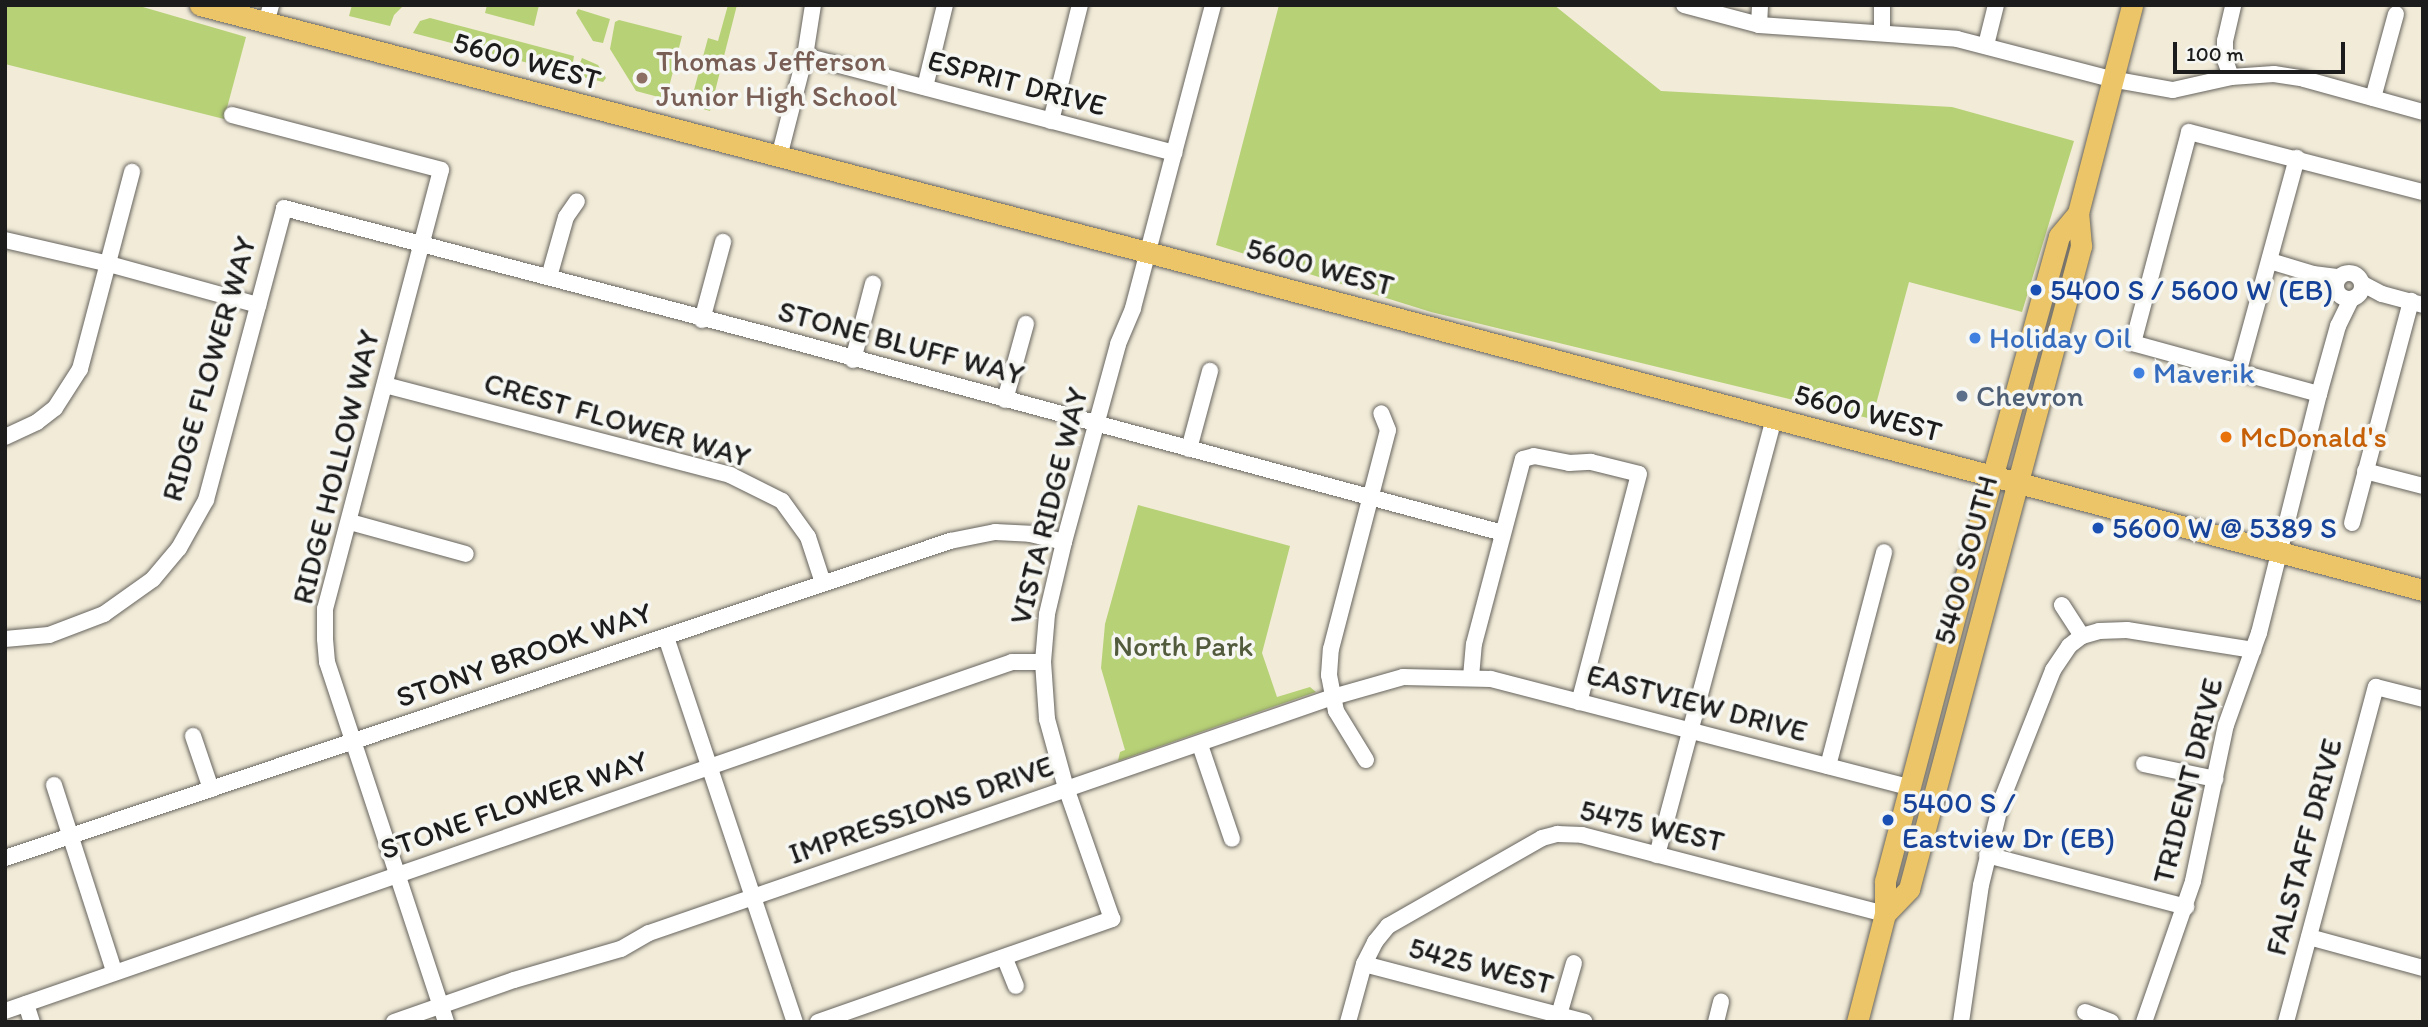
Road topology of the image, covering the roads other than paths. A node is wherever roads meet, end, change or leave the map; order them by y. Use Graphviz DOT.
graph roads {
  1 [pos="200,5"];
  2 [pos="813,5"];
  3 [pos="945,5"];
  4 [pos="1080,5"];
  5 [pos="1213,5"];
  6 [pos="1684,5"];
  7 [pos="1760,5"];
  8 [pos="1882,5"];
  9 [pos="1996,5"];
  10 [pos="2132,5"];
  11 [pos="2233,5"];
  12 [pos="269,14"];
  13 [pos="2396,14"];
  14 [pos="1759,25"];
  15 [pos="1882,33"];
  16 [pos="1986,45"];
  17 [pos="805,57"];
  18 [pos="2231,77"];
  19 [pos="2111,79"];
  20 [pos="925,87"];
  21 [pos="2373,98"];
  22 [pos="2423,112"];
  23 [pos="232,115"];
  24 [pos="1051,121"];
  25 [pos="1174,153"];
  26 [pos="779,157"];
  27 [pos="2297,159"];
  28 [pos="132,172"];
  29 [pos="2423,192"];
  30 [pos="576,201"];
  31 [pos="284,208"];
  32 [pos="2078,213"];
  33 [pos="5,240"];
  34 [pos="723,242"];
  35 [pos="423,245"];
  36 [pos="1147,252"];
  37 [pos="2270,261"];
  38 [pos="110,264"];
  39 [pos="549,277"];
  40 [pos="873,284"];
  41 [pos="2348,289"];
  42 [pos="2417,303"];
  43 [pos="258,305"];
  44 [pos="702,320"];
  45 [pos="1026,324"];
  46 [pos="853,360"];
  47 [pos="2239,370"];
  48 [pos="1210,371"];
  49 [pos="385,386"];
  50 [pos="2319,394"];
  51 [pos="1005,400"];
  52 [pos="1381,413"];
  53 [pos="1774,419"];
  54 [pos="1097,425"];
  55 [pos="5,437"];
  56 [pos="1189,449"];
  57 [pos="2365,471"];
  58 [pos="1993,477"];
  59 [pos="2018,483"];
  60 [pos="2423,486"];
  61 [pos="1371,498"];
  62 [pos="350,522"];
  63 [pos="2352,523"];
  64 [pos="1503,533"];
  65 [pos="1064,541"];
  66 [pos="1884,552"];
  67 [pos="2280,552"];
  68 [pos="466,554"];
  69 [pos="823,583"];
  70 [pos="2423,590"];
  71 [pos="2062,605"];
  72 [pos="666,636"];
  73 [pos="2082,636"];
  74 [pos="5,639"];
  75 [pos="2253,650"];
  76 [pos="1043,662"];
  77 [pos="1471,677"];
  78 [pos="1333,697"];
  79 [pos="2423,699"];
  80 [pos="1579,702"];
  81 [pos="1690,730"];
  82 [pos="193,736"];
  83 [pos="354,742"];
  84 [pos="1200,745"];
  85 [pos="1366,760"];
  86 [pos="2144,764"];
  87 [pos="711,766"];
  88 [pos="1828,766"];
  89 [pos="2215,779"];
  90 [pos="54,785"];
  91 [pos="1909,787"];
  92 [pos="1066,788"];
  93 [pos="211,789"];
  94 [pos="69,837"];
  95 [pos="1231,839"];
  96 [pos="1657,855"];
  97 [pos="1987,855"];
  98 [pos="5,858"];
  99 [pos="397,876"];
  100 [pos="755,897"];
  101 [pos="2186,907"];
  102 [pos="1885,914"];
  103 [pos="2309,937"];
  104 [pos="1005,959"];
  105 [pos="1574,963"];
  106 [pos="1364,964"];
  107 [pos="2423,968"];
  108 [pos="114,971"];
  109 [pos="1016,986"];
  110 [pos="1721,1002"];
  111 [pos="26,1004"];
  112 [pos="441,1006"];
  113 [pos="5,1011"];
  114 [pos="2085,1012"];
  115 [pos="860,1015"];
  116 [pos="1559,1015"];
  117 [pos="32,1022"];
  118 [pos="394,1022"];
  119 [pos="446,1022"];
  120 [pos="795,1022"];
  121 [pos="818,1022"];
  122 [pos="1348,1022"];
  123 [pos="1585,1022"];
  124 [pos="1716,1022"];
  125 [pos="1857,1022"];
  126 [pos="1961,1022"];
  127 [pos="2111,1022"];
  128 [pos="2144,1022"];
  129 [pos="2287,1022"];
  1 -- 12 [label="main road, 5600 WEST"];
  2 -- 17 [label="street"];
  3 -- 20 [label="street"];
  4 -- 24 [label="street"];
  5 -- 25 [label="street, VISTA RIDGE WAY"];
  6 -- 14 [label="street"];
  7 -- 14 [label="street"];
  8 -- 15 [label="street"];
  9 -- 16 [label="street"];
  10 -- 19 [label="main road, 5400 SOUTH"];
  11 -- 18 [label="street"];
  12 -- 26 [label="main road, 5600 WEST"];
  13 -- 21 [label="street"];
  14 -- 15 [label="street"];
  15 -- 16 [label="street"];
  16 -- 19 [label="street"];
  17 -- 20 [label="street, ESPRIT DRIVE"];
  17 -- 26 [label="street"];
  18 -- 19 [label="street"];
  18 -- 21 [label="street"];
  19 -- 32 [label="main road, 5400 SOUTH"];
  20 -- 24 [label="street, ESPRIT DRIVE"];
  21 -- 22 [label="street"];
  23 -- 35 [label="street, RIDGE HOLLOW WAY"];
  24 -- 25 [label="street, ESPRIT DRIVE"];
  25 -- 36 [label="street, VISTA RIDGE WAY"];
  26 -- 36 [label="main road, 5600 WEST"];
  27 -- 29 [label="street"];
  27 -- 37 [label="street"];
  27 -- 47 [label="street"];
  28 -- 38 [label="street"];
  30 -- 39 [label="street"];
  31 -- 35 [label="street, STONE BLUFF WAY"];
  31 -- 43 [label="street, RIDGE FLOWER WAY"];
  32 -- 58 [label="main road, 5400 SOUTH"];
  32 -- 59 [label="main road, 5400 SOUTH"];
  33 -- 38 [label="street"];
  34 -- 44 [label="street"];
  35 -- 39 [label="street, STONE BLUFF WAY"];
  35 -- 49 [label="street, RIDGE HOLLOW WAY"];
  36 -- 53 [label="main road, 5600 WEST"];
  36 -- 54 [label="street, VISTA RIDGE WAY"];
  37 -- 41 [label="street"];
  37 -- 47 [label="street"];
  38 -- 43 [label="street"];
  38 -- 55 [label="street"];
  39 -- 44 [label="street, STONE BLUFF WAY"];
  40 -- 46 [label="street"];
  41 -- 42 [label="street"];
  41 -- 50 [label="street, TRIDENT DRIVE"];
  42 -- 57 [label="street"];
  43 -- 74 [label="street, RIDGE FLOWER WAY"];
  44 -- 46 [label="street, STONE BLUFF WAY"];
  45 -- 51 [label="street"];
  46 -- 51 [label="street, STONE BLUFF WAY"];
  47 -- 50 [label="street"];
  48 -- 56 [label="street"];
  49 -- 62 [label="street, RIDGE HOLLOW WAY"];
  49 -- 69 [label="street, CREST FLOWER WAY"];
  50 -- 67 [label="street, TRIDENT DRIVE"];
  51 -- 54 [label="street, STONE BLUFF WAY"];
  52 -- 61 [label="street"];
  53 -- 58 [label="main road, 5600 WEST"];
  53 -- 81 [label="street"];
  54 -- 56 [label="street, STONE BLUFF WAY"];
  54 -- 65 [label="street, VISTA RIDGE WAY"];
  56 -- 61 [label="street, STONE BLUFF WAY"];
  57 -- 60 [label="street"];
  57 -- 63 [label="street"];
  58 -- 59 [label="main road, 5600 WEST"];
  58 -- 91 [label="main road, 5400 SOUTH"];
  59 -- 67 [label="main road, 5600 WEST"];
  59 -- 102 [label="main road, 5400 SOUTH"];
  61 -- 64 [label="street, STONE BLUFF WAY"];
  61 -- 78 [label="street"];
  62 -- 68 [label="street"];
  62 -- 83 [label="street, RIDGE HOLLOW WAY"];
  64 -- 77 [label="street"];
  64 -- 80 [label="street"];
  65 -- 69 [label="street, STONY BROOK WAY"];
  65 -- 76 [label="street, VISTA RIDGE WAY"];
  66 -- 88 [label="street"];
  67 -- 70 [label="main road, 5600 WEST"];
  67 -- 75 [label="street, TRIDENT DRIVE"];
  69 -- 72 [label="street, STONY BROOK WAY"];
  71 -- 73 [label="street"];
  72 -- 83 [label="street, STONY BROOK WAY"];
  72 -- 87 [label="street"];
  73 -- 75 [label="street"];
  73 -- 97 [label="street"];
  75 -- 89 [label="street, TRIDENT DRIVE"];
  76 -- 87 [label="street, STONE FLOWER WAY"];
  76 -- 92 [label="street, VISTA RIDGE WAY"];
  77 -- 78 [label="street, IMPRESSIONS DRIVE"];
  77 -- 80 [label="street, EASTVIEW DRIVE"];
  78 -- 84 [label="street, IMPRESSIONS DRIVE"];
  78 -- 85 [label="street"];
  79 -- 103 [label="street, FALSTAFF DRIVE"];
  80 -- 81 [label="street, EASTVIEW DRIVE"];
  81 -- 88 [label="street, EASTVIEW DRIVE"];
  81 -- 96 [label="street"];
  82 -- 93 [label="street"];
  83 -- 93 [label="street, STONY BROOK WAY"];
  83 -- 99 [label="street, RIDGE HOLLOW WAY"];
  84 -- 92 [label="street, IMPRESSIONS DRIVE"];
  84 -- 95 [label="street"];
  86 -- 89 [label="street"];
  87 -- 99 [label="street, STONE FLOWER WAY"];
  87 -- 100 [label="street"];
  88 -- 91 [label="street, EASTVIEW DRIVE"];
  89 -- 101 [label="street, TRIDENT DRIVE"];
  90 -- 94 [label="street"];
  91 -- 102 [label="main road, 5400 SOUTH"];
  92 -- 100 [label="street, IMPRESSIONS DRIVE"];
  92 -- 104 [label="street, VISTA RIDGE WAY"];
  93 -- 94 [label="street, STONY BROOK WAY"];
  94 -- 98 [label="street, STONY BROOK WAY"];
  94 -- 108 [label="street"];
  96 -- 102 [label="street, 5475 WEST"];
  96 -- 106 [label="street, 5475 WEST"];
  97 -- 101 [label="street"];
  97 -- 126 [label="street"];
  99 -- 108 [label="street, STONE FLOWER WAY"];
  99 -- 112 [label="street, RIDGE HOLLOW WAY"];
  100 -- 112 [label="street, IMPRESSIONS DRIVE"];
  100 -- 120 [label="street"];
  101 -- 128 [label="street, TRIDENT DRIVE"];
  102 -- 125 [label="main road, 5400 SOUTH"];
  103 -- 107 [label="street"];
  103 -- 129 [label="street, FALSTAFF DRIVE"];
  104 -- 109 [label="street"];
  104 -- 115 [label="street, VISTA RIDGE WAY"];
  105 -- 116 [label="street"];
  106 -- 116 [label="street, 5425 WEST"];
  106 -- 122 [label="street, 5475 WEST"];
  108 -- 111 [label="street, STONE FLOWER WAY"];
  110 -- 124 [label="street"];
  111 -- 113 [label="street, STONE FLOWER WAY"];
  111 -- 117 [label="street"];
  112 -- 118 [label="street, IMPRESSIONS DRIVE"];
  112 -- 119 [label="street, RIDGE HOLLOW WAY"];
  114 -- 127 [label="street"];
  115 -- 121 [label="street, VISTA RIDGE WAY"];
  116 -- 123 [label="street, 5425 WEST"];
}
